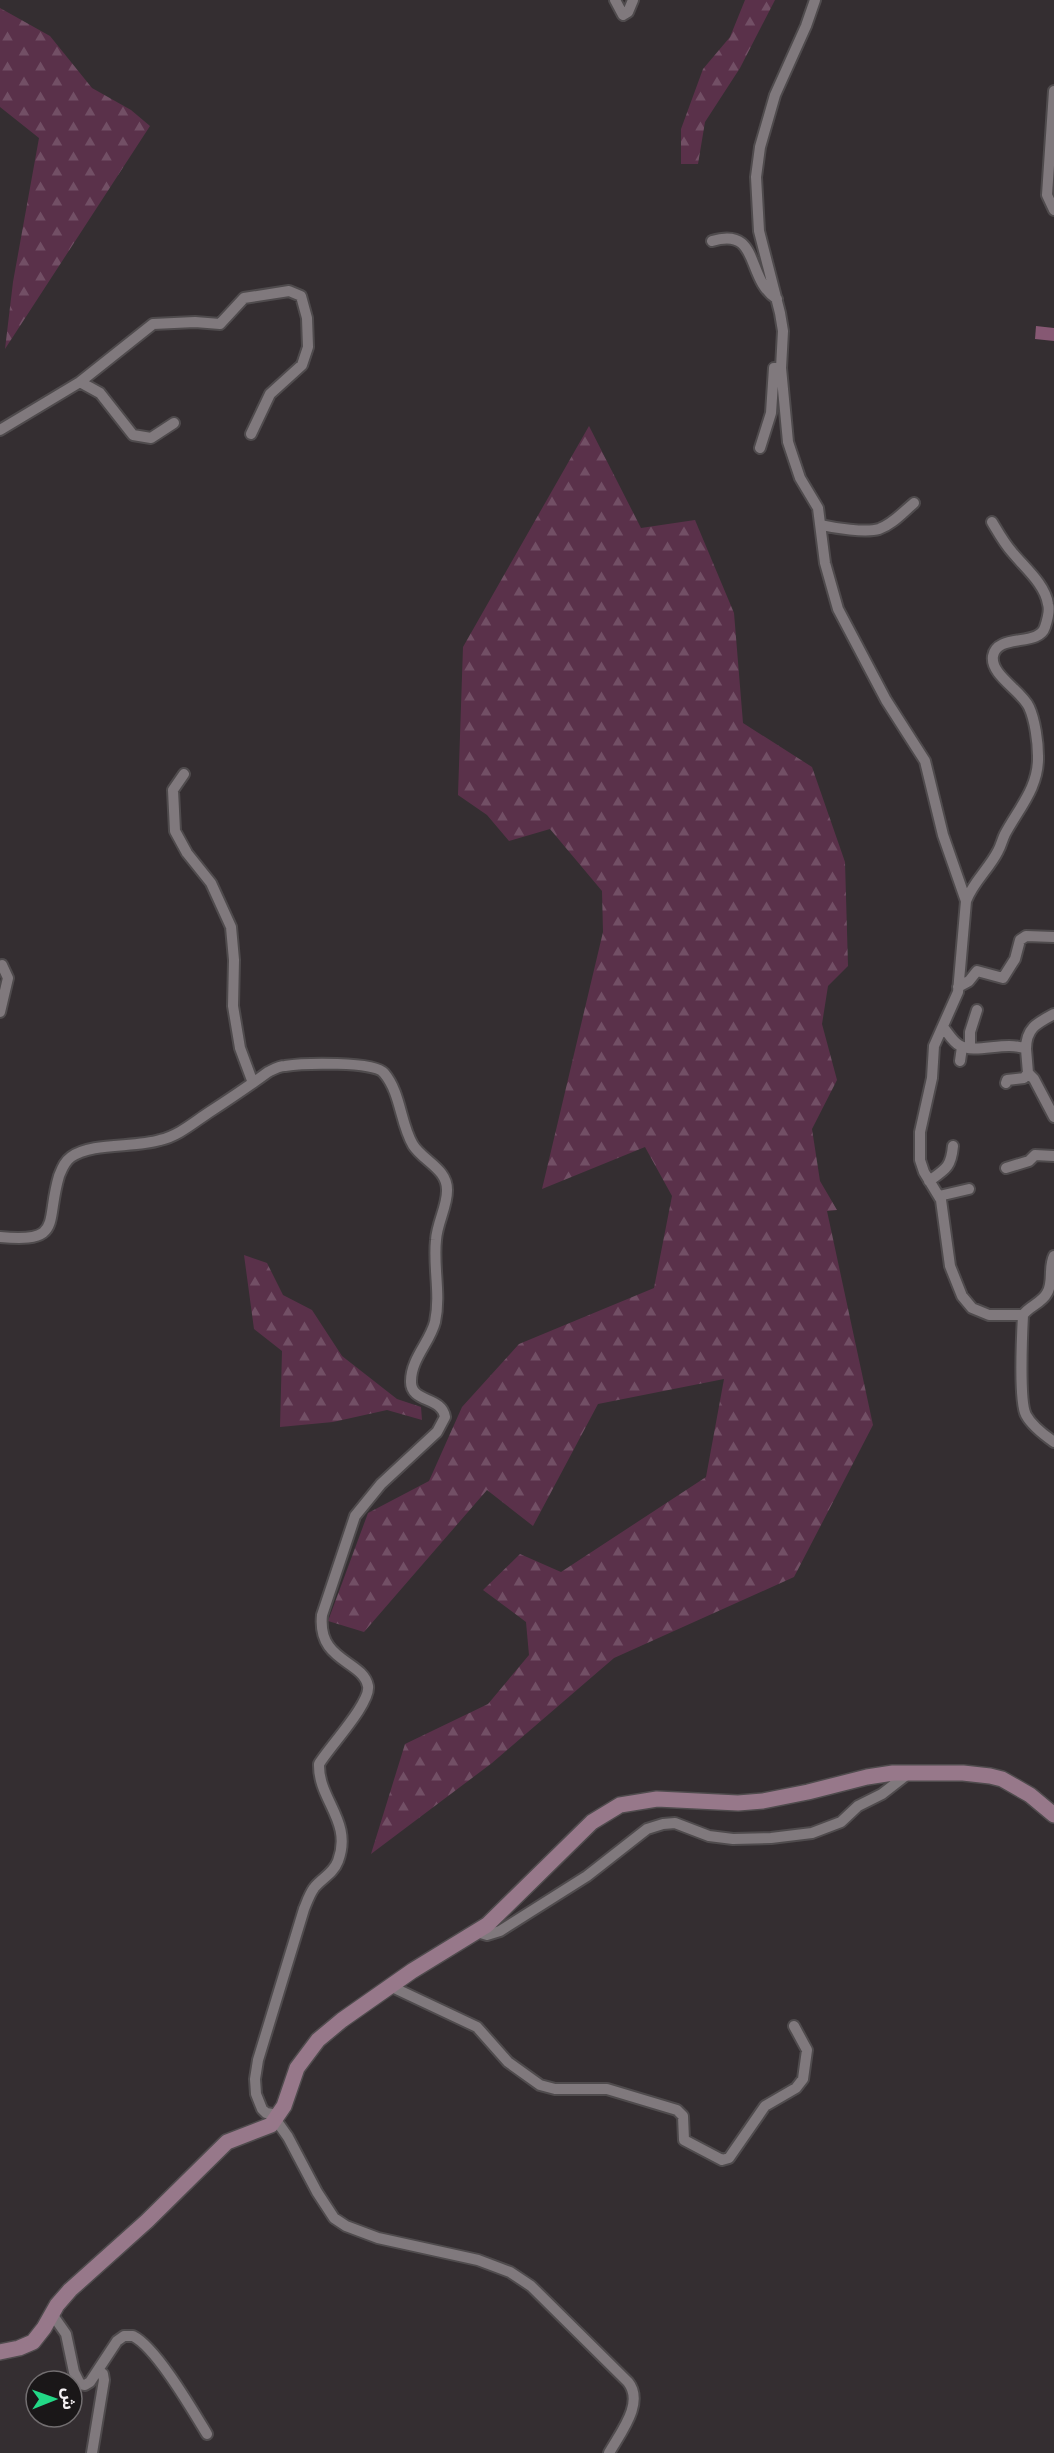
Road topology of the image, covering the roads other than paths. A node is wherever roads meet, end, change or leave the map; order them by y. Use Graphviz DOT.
graph roads {
  1 [pos="615,0"];
  2 [pos="633,0"];
  3 [pos="815,0"];
  4 [pos="1054,91"];
  5 [pos="1054,210"];
  6 [pos="712,241"];
  7 [pos="777,299"];
  8 [pos="781,368"];
  9 [pos="80,382"];
  10 [pos="174,423"];
  11 [pos="0,430"];
  12 [pos="251,434"];
  13 [pos="760,448"];
  14 [pos="914,503"];
  15 [pos="992,522"];
  16 [pos="821,525"];
  17 [pos="184,774"];
  18 [pos="966,901"];
  19 [pos="1054,937"];
  20 [pos="0,966"];
  21 [pos="958,987"];
  22 [pos="977,1010"];
  23 [pos="0,1012"];
  24 [pos="1054,1014"];
  25 [pos="943,1027"];
  26 [pos="966,1047"];
  27 [pos="1026,1049"];
  28 [pos="960,1061"];
  29 [pos="1028,1072"];
  30 [pos="253,1083"];
  31 [pos="1006,1083"];
  32 [pos="1054,1116"];
  33 [pos="953,1146"];
  34 [pos="1054,1156"];
  35 [pos="1006,1168"];
  36 [pos="929,1181"];
  37 [pos="969,1190"];
  38 [pos="939,1197"];
  39 [pos="0,1237"];
  40 [pos="1054,1256"];
  41 [pos="1023,1315"];
  42 [pos="1054,1442"];
  43 [pos="909,1773"];
  44 [pos="1054,1815"];
  45 [pos="477,1932"];
  46 [pos="390,1986"];
  47 [pos="794,2026"];
  48 [pos="277,2117"];
  49 [pos="52,2314"];
  50 [pos="0,2352"];
  51 [pos="98,2370"];
  52 [pos="207,2434"];
  53 [pos="92,2453"];
  54 [pos="609,2453"];
  1 -- 2 [label="street"];
  3 -- 7 [label="street"];
  4 -- 5 [label="street"];
  6 -- 7 [label="street"];
  7 -- 8 [label="street"];
  8 -- 13 [label="street"];
  8 -- 16 [label="street"];
  9 -- 10 [label="street"];
  9 -- 11 [label="street"];
  9 -- 12 [label="street"];
  14 -- 16 [label="street"];
  15 -- 18 [label="street"];
  16 -- 18 [label="street"];
  17 -- 30 [label="street"];
  18 -- 21 [label="street"];
  19 -- 21 [label="street"];
  20 -- 23 [label="street"];
  21 -- 25 [label="street"];
  22 -- 26 [label="street"];
  24 -- 27 [label="street"];
  25 -- 26 [label="street"];
  25 -- 36 [label="street"];
  26 -- 27 [label="street"];
  26 -- 28 [label="street"];
  27 -- 29 [label="street"];
  29 -- 31 [label="street"];
  29 -- 32 [label="street"];
  30 -- 39 [label="street"];
  30 -- 48 [label="street"];
  33 -- 36 [label="street"];
  34 -- 35 [label="street"];
  36 -- 38 [label="street"];
  37 -- 38 [label="street"];
  38 -- 41 [label="street"];
  40 -- 41 [label="street"];
  41 -- 42 [label="street"];
  43 -- 44 [label="street"];
  43 -- 45 [label="street"];
  43 -- 45 [label="street"];
  45 -- 46 [label="street"];
  46 -- 47 [label="street"];
  46 -- 48 [label="street"];
  48 -- 49 [label="street"];
  48 -- 54 [label="street"];
  49 -- 50 [label="street"];
  49 -- 51 [label="street"];
  51 -- 52 [label="street"];
  51 -- 53 [label="street"];
}
